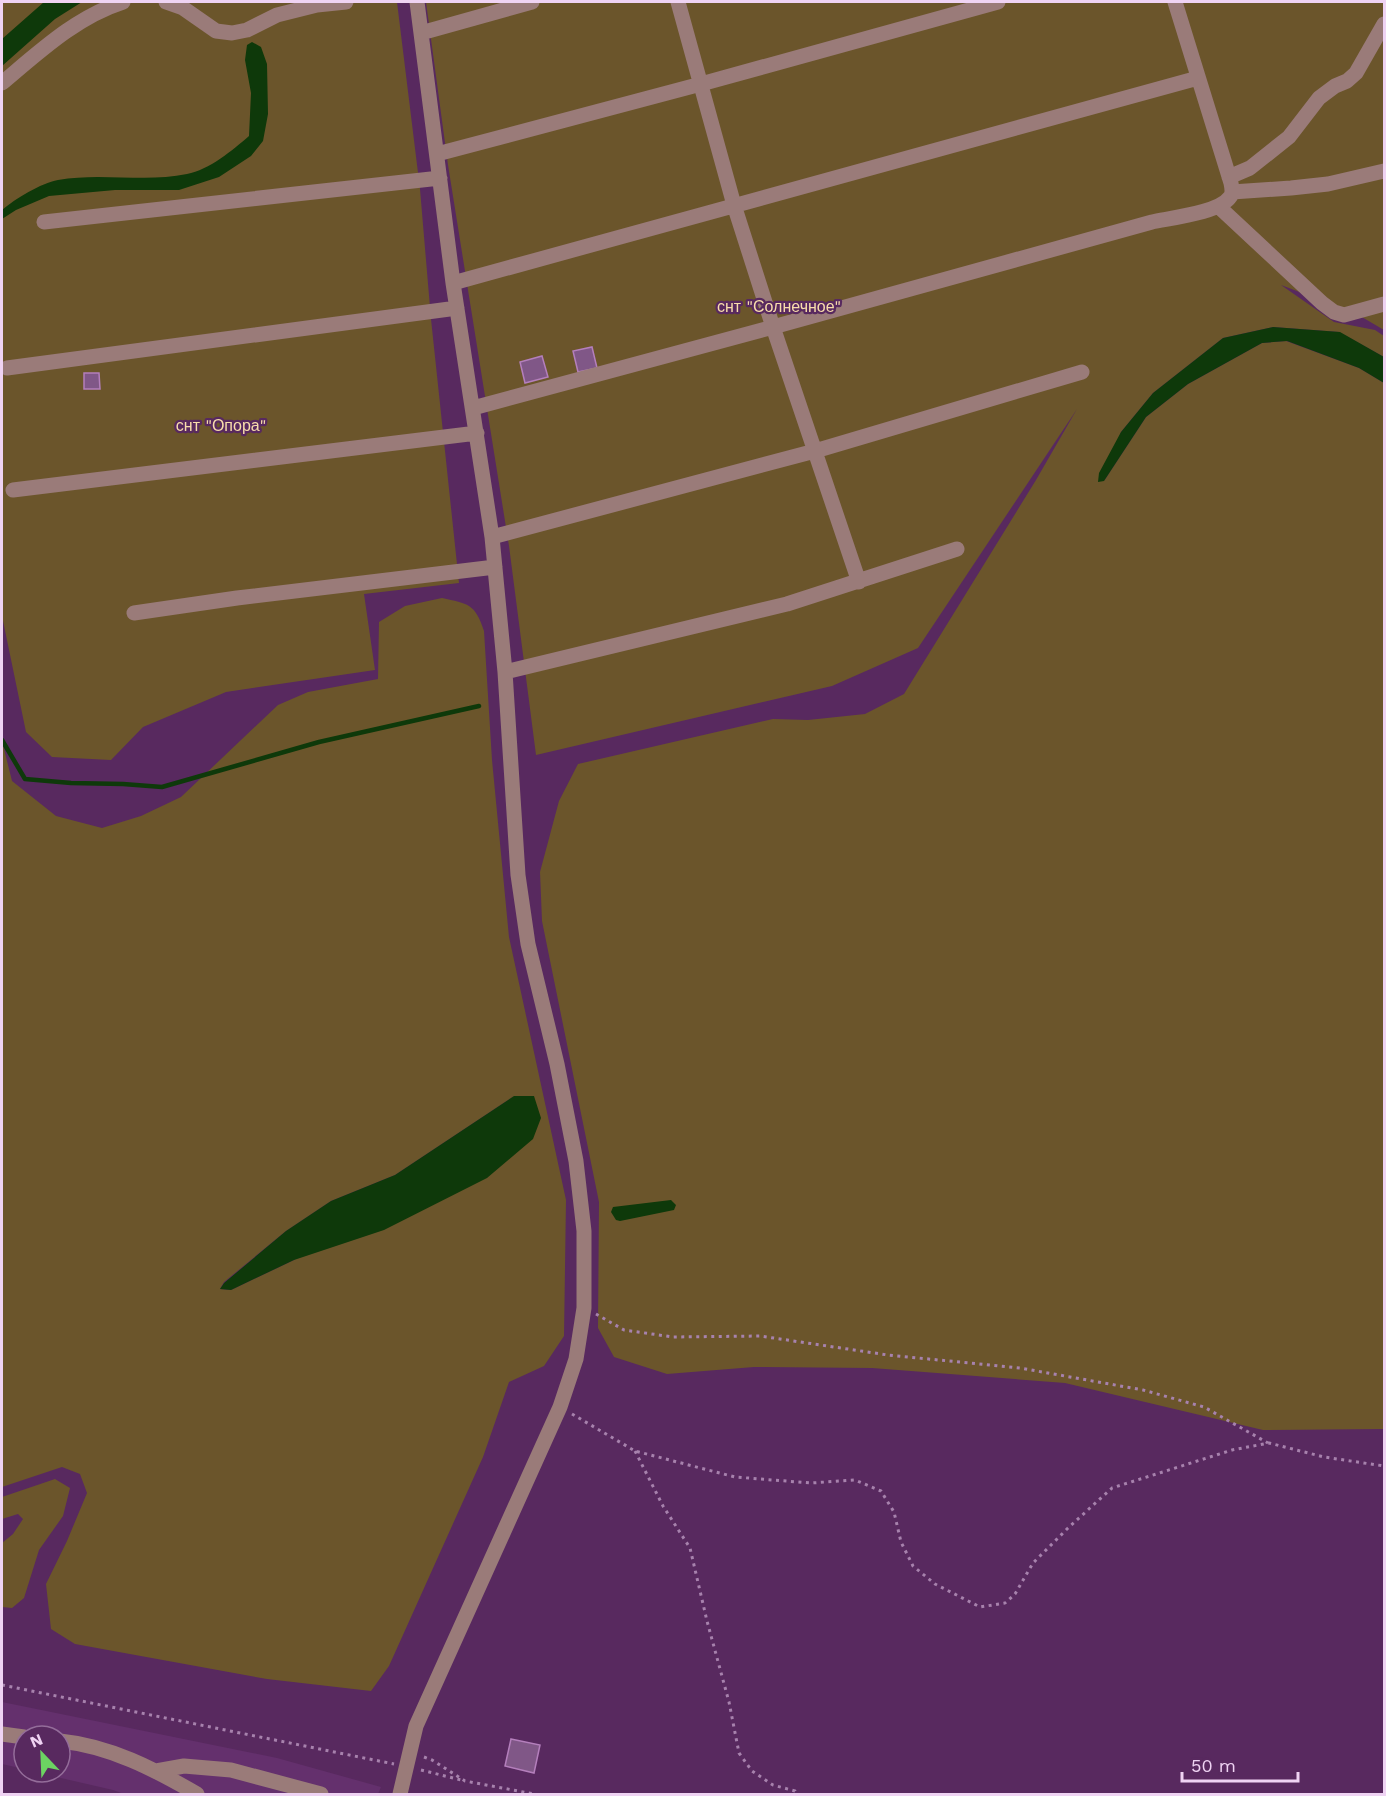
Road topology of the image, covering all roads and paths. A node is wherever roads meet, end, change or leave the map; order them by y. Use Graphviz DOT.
graph roads {
  1 [pos="123,2"];
  2 [pos="166,2"];
  3 [pos="346,2"];
  4 [pos="417,2"];
  5 [pos="532,2"];
  6 [pos="678,2"];
  7 [pos="998,2"];
  8 [pos="1175,2"];
  9 [pos="1384,24"];
  10 [pos="421,33"];
  11 [pos="1198,78"];
  12 [pos="2,83"];
  13 [pos="701,84"];
  14 [pos="437,154"];
  15 [pos="1384,171"];
  16 [pos="440,178"];
  17 [pos="1231,184"];
  18 [pos="734,205"];
  19 [pos="1218,206"];
  20 [pos="44,222"];
  21 [pos="453,283"];
  22 [pos="1384,304"];
  23 [pos="457,308"];
  24 [pos="773,327"];
  25 [pos="7,368"];
  26 [pos="1082,372"];
  27 [pos="473,408"];
  28 [pos="477,433"];
  29 [pos="815,452"];
  30 [pos="13,490"];
  31 [pos="492,537"];
  32 [pos="957,549"];
  33 [pos="495,567"];
  34 [pos="859,582"];
  35 [pos="134,613"];
  36 [pos="505,672"];
  37 [pos="584,1308"];
  38 [pos="560,1407"];
  39 [pos="1269,1443"];
  40 [pos="635,1451"];
  41 [pos="1384,1466"];
  42 [pos="2,1685"];
  43 [pos="72,1742"];
  44 [pos="409,1760"];
  45 [pos="156,1771"];
  46 [pos="465,1781"];
  47 [pos="284,1790"];
  48 [pos="197,1794"];
  49 [pos="321,1794"];
  50 [pos="400,1794"];
  51 [pos="534,1794"];
  52 [pos="796,1794"];
  1 -- 12 [label="street"];
  2 -- 3 [label="street"];
  4 -- 10 [label="street"];
  5 -- 10 [label="street"];
  6 -- 13 [label="street"];
  7 -- 13 [label="street"];
  8 -- 11 [label="street"];
  9 -- 17 [label="street"];
  10 -- 14 [label="street"];
  11 -- 17 [label="street"];
  11 -- 18 [label="street"];
  13 -- 14 [label="street"];
  13 -- 18 [label="street"];
  14 -- 16 [label="street"];
  15 -- 17 [label="street"];
  16 -- 20 [label="street"];
  16 -- 21 [label="street"];
  17 -- 19 [label="street"];
  18 -- 21 [label="street"];
  18 -- 24 [label="street"];
  19 -- 22 [label="street"];
  19 -- 24 [label="street"];
  21 -- 23 [label="street"];
  23 -- 25 [label="street"];
  23 -- 27 [label="street"];
  24 -- 27 [label="street"];
  24 -- 29 [label="street"];
  26 -- 29 [label="street"];
  27 -- 28 [label="street"];
  28 -- 30 [label="street"];
  28 -- 31 [label="street"];
  29 -- 31 [label="street"];
  29 -- 34 [label="street"];
  31 -- 33 [label="street"];
  32 -- 34 [label="street"];
  33 -- 35 [label="street"];
  33 -- 36 [label="street"];
  34 -- 36 [label="street"];
  36 -- 37 [label="street"];
  37 -- 38 [label="street"];
  37 -- 39 [label="path"];
  38 -- 40 [label="path"];
  38 -- 44 [label="street"];
  39 -- 40 [label="path"];
  39 -- 41 [label="path"];
  40 -- 52 [label="path"];
  42 -- 44 [label="path"];
  43 -- 45 [label="street"];
  44 -- 46 [label="path"];
  44 -- 46 [label="path"];
  44 -- 50 [label="street"];
  45 -- 47 [label="street"];
  45 -- 48 [label="street"];
  46 -- 51 [label="path"];
  47 -- 49 [label="street"];
}
